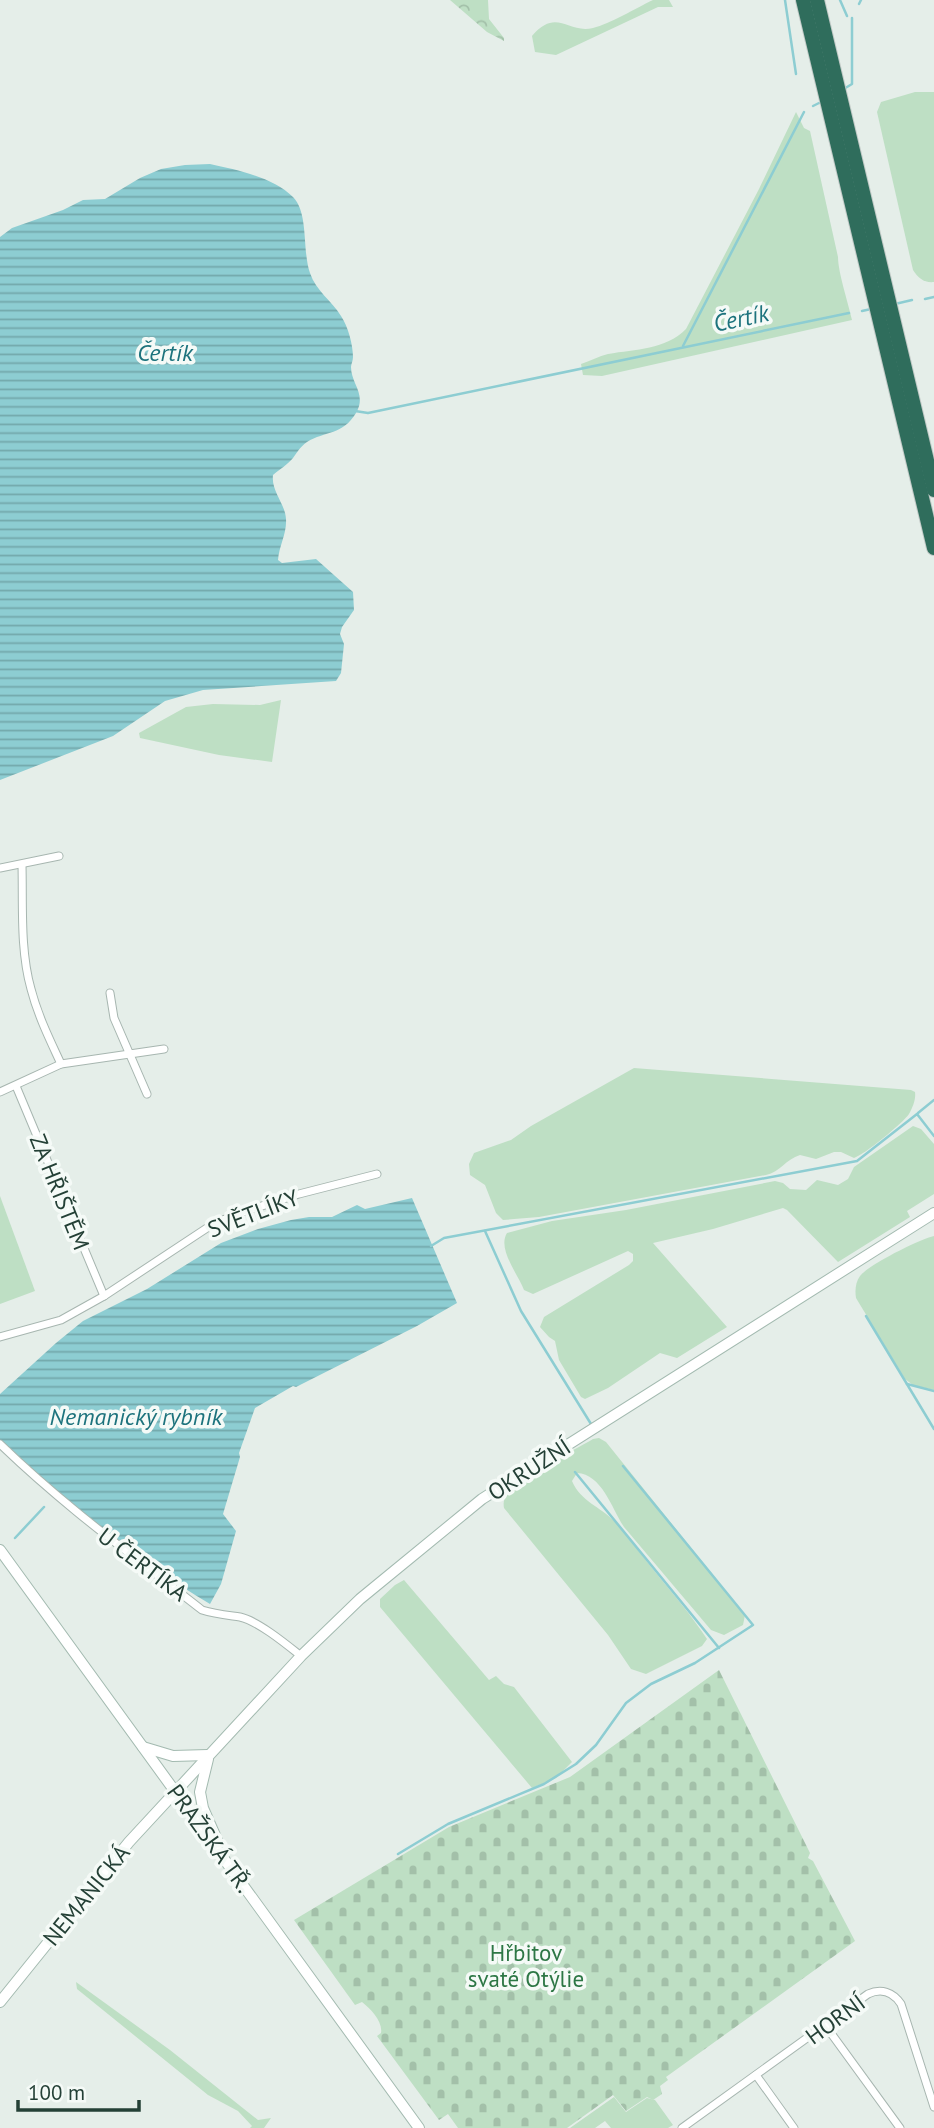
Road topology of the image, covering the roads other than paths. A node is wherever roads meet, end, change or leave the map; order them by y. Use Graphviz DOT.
graph roads {
  1 [pos="803,0"];
  2 [pos="817,0"];
  3 [pos="849,162"];
  4 [pos="890,335"];
  5 [pos="934,490"];
  6 [pos="934,548"];
  7 [pos="59,856"];
  8 [pos="22,865"];
  9 [pos="0,868"];
  10 [pos="110,993"];
  11 [pos="164,1049"];
  12 [pos="130,1053"];
  13 [pos="61,1064"];
  14 [pos="16,1086"];
  15 [pos="0,1092"];
  16 [pos="146,1094"];
  17 [pos="377,1174"];
  18 [pos="934,1213"];
  19 [pos="104,1296"];
  20 [pos="0,1337"];
  21 [pos="0,1444"];
  22 [pos="0,1550"];
  23 [pos="301,1656"];
  24 [pos="144,1747"];
  25 [pos="208,1755"];
  26 [pos="176,1791"];
  27 [pos="223,1856"];
  28 [pos="0,2002"];
  29 [pos="825,2025"];
  30 [pos="756,2075"];
  31 [pos="934,2107"];
  32 [pos="687,2127"];
  33 [pos="419,2128"];
  34 [pos="794,2128"];
  35 [pos="900,2128"];
  1 -- 3 [label="highway"];
  2 -- 3 [label="highway"];
  3 -- 4 [label="highway"];
  4 -- 5 [label="highway"];
  4 -- 6 [label="highway"];
  7 -- 8 [label="street"];
  8 -- 9 [label="street"];
  8 -- 13 [label="street"];
  10 -- 12 [label="street"];
  11 -- 12 [label="street"];
  12 -- 13 [label="street"];
  12 -- 16 [label="street"];
  13 -- 14 [label="street"];
  14 -- 15 [label="street"];
  14 -- 19 [label="street, ZA HŘIŠTĚM"];
  17 -- 19 [label="street, SVĚTLÍKY"];
  18 -- 23 [label="main road, OKRUŽNÍ"];
  19 -- 20 [label="street"];
  21 -- 23 [label="street, U ČERTÍKA"];
  22 -- 24 [label="main road, PRAŽSKÁ TŘ."];
  23 -- 25 [label="main road, OKRUŽNÍ"];
  24 -- 25 [label="main road"];
  24 -- 26 [label="main road, PRAŽSKÁ TŘ."];
  25 -- 26 [label="main road, OKRUŽNÍ"];
  25 -- 27 [label="main road"];
  26 -- 27 [label="main road, PRAŽSKÁ TŘ."];
  26 -- 28 [label="main road, NEMANICKÁ"];
  27 -- 33 [label="main road, PRAŽSKÁ TŘ."];
  29 -- 30 [label="street, HORNÍ"];
  29 -- 31 [label="street, HORNÍ"];
  29 -- 35 [label="street"];
  30 -- 32 [label="street, HORNÍ"];
  30 -- 34 [label="street"];
}
